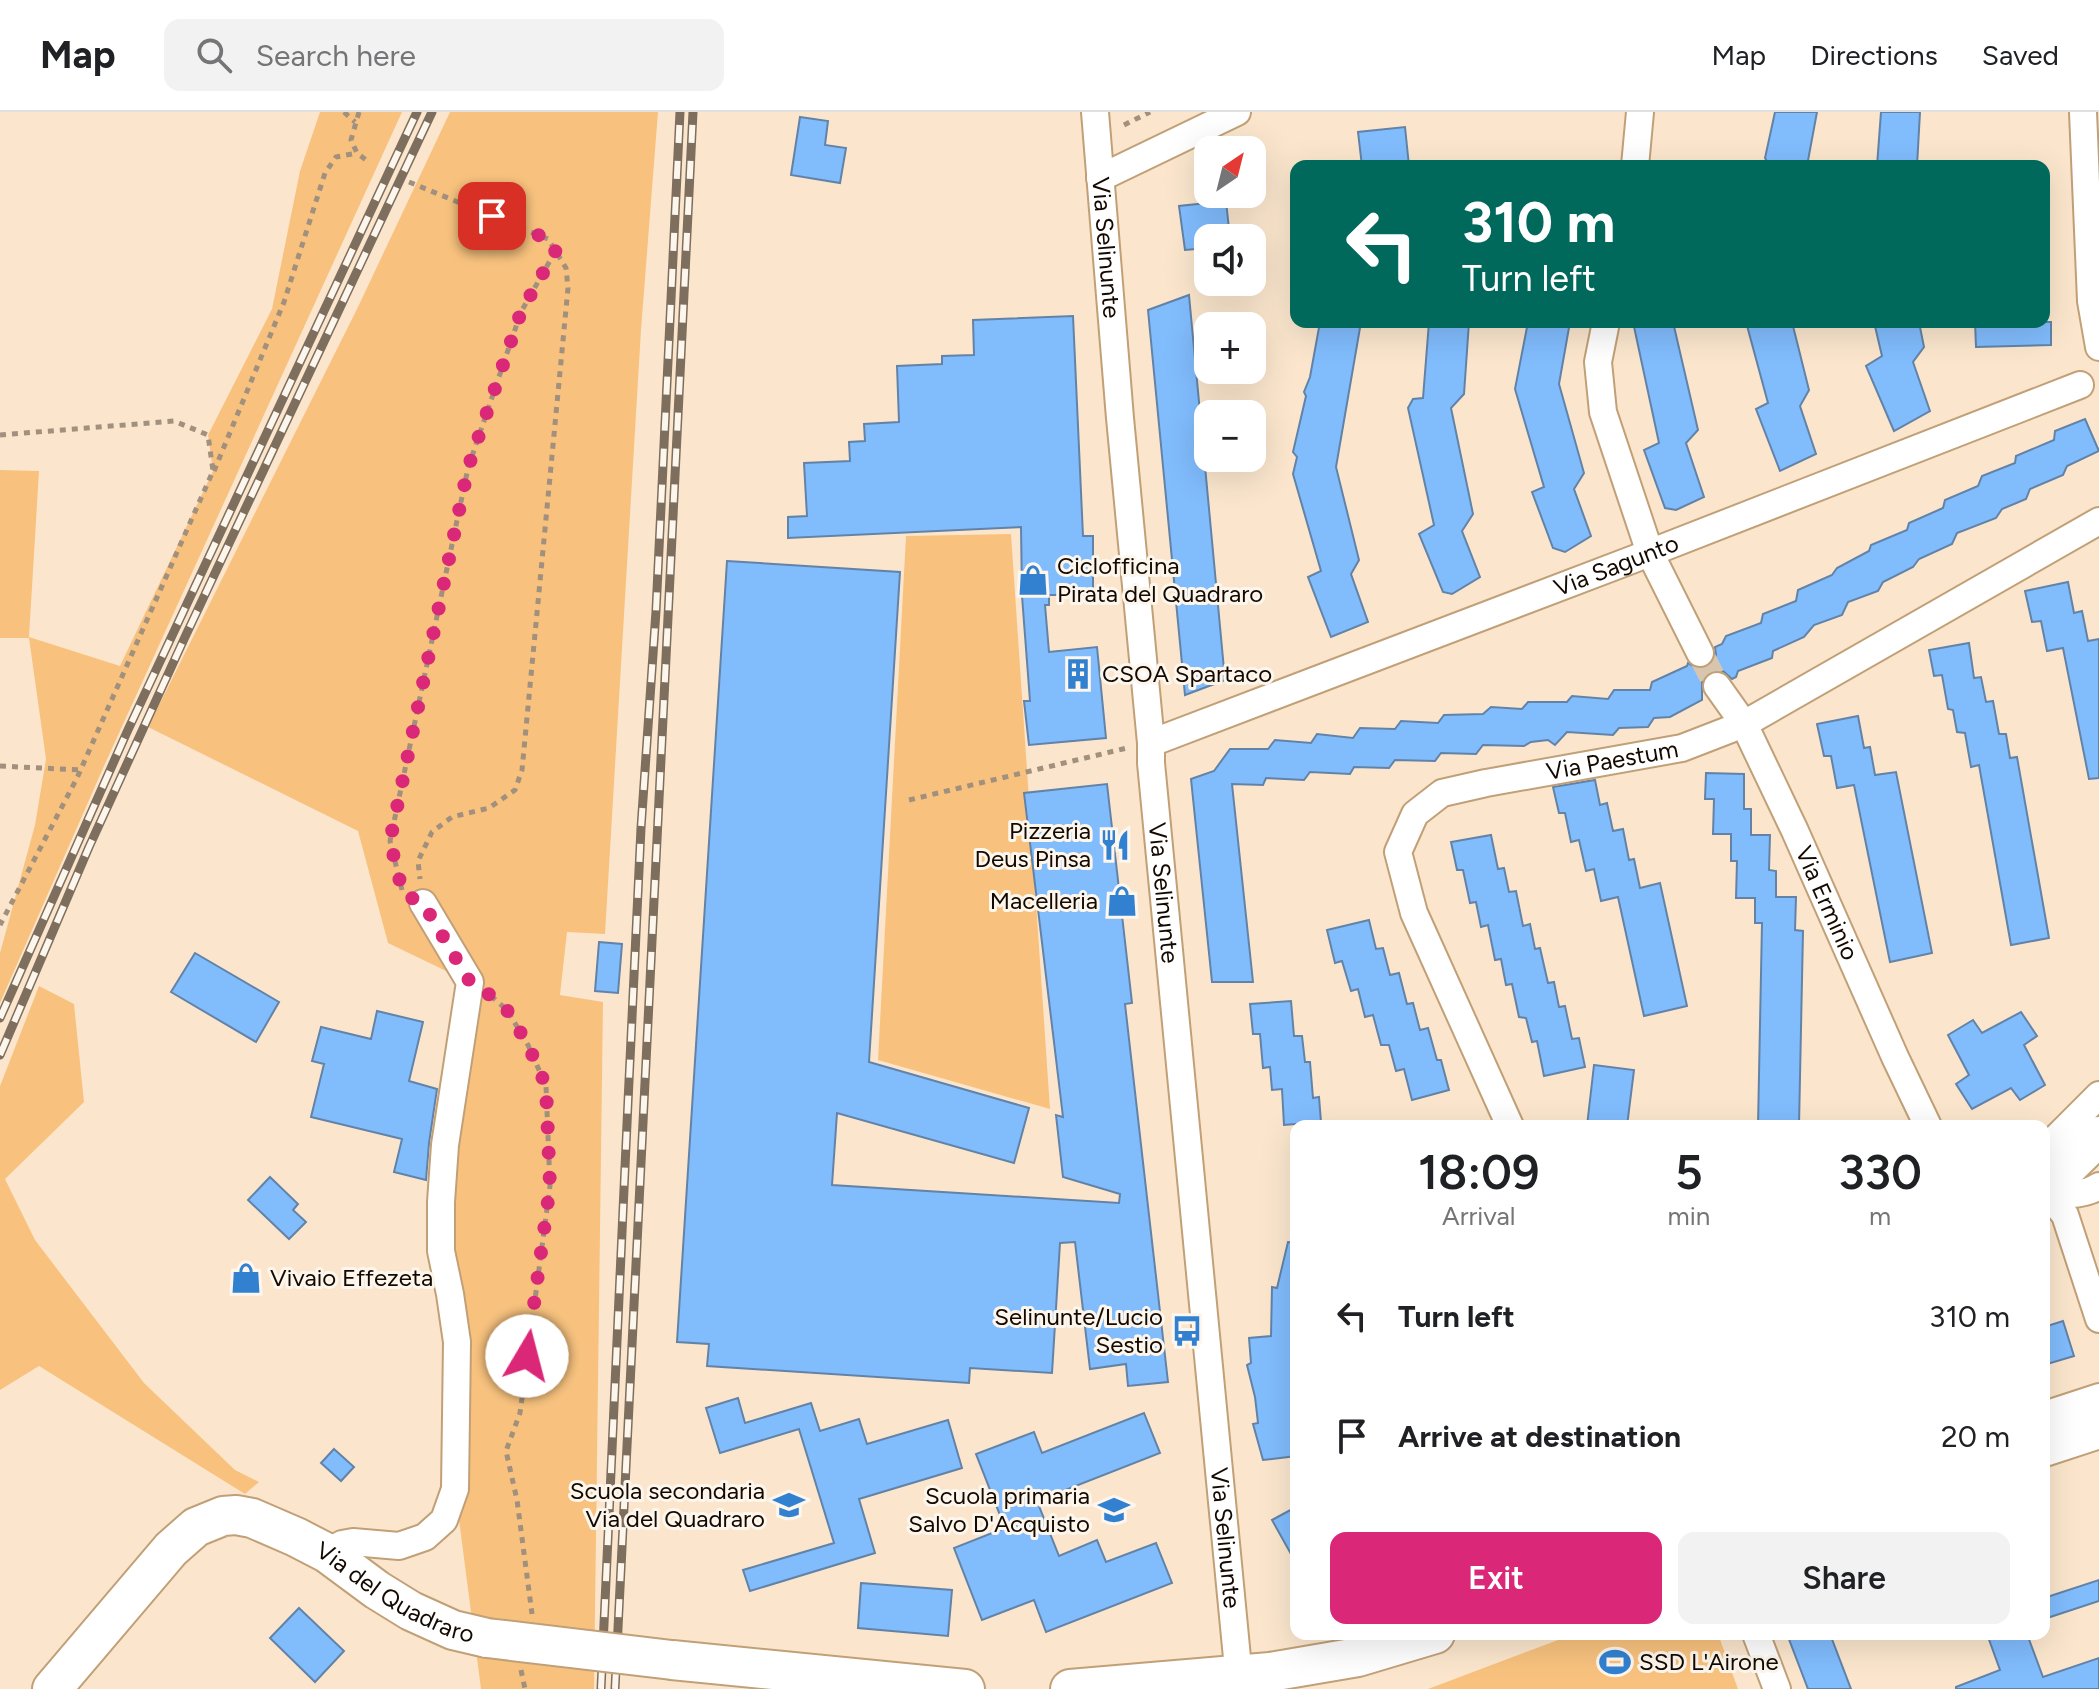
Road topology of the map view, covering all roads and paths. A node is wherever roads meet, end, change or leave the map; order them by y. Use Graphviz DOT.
graph roads {
  1 [pos="344,112"];
  2 [pos="359,112"];
  3 [pos="1095,112"];
  4 [pos="1150,112"];
  5 [pos="1237,112"];
  6 [pos="1640,112"];
  7 [pos="2083,112"];
  8 [pos="355,122"];
  9 [pos="1124,125"];
  10 [pos="357,153"];
  11 [pos="1636,160"];
  12 [pos="370,163"];
  13 [pos="1100,178"];
  14 [pos="409,182"];
  15 [pos="556,250"];
  16 [pos="1605,328"];
  17 [pos="2099,347"];
  18 [pos="2080,385"];
  19 [pos="0,435"];
  20 [pos="213,471"];
  21 [pos="2099,521"];
  22 [pos="1650,553"];
  23 [pos="1700,653"];
  24 [pos="1717,686"];
  25 [pos="1744,724"];
  26 [pos="1151,743"];
  27 [pos="0,766"];
  28 [pos="81,770"];
  29 [pos="909,800"];
  30 [pos="423,903"];
  31 [pos="0,925"];
  32 [pos="470,982"];
  33 [pos="2099,1095"];
  34 [pos="1507,1120"];
  35 [pos="1925,1120"];
  36 [pos="2099,1136"];
  37 [pos="2050,1144"];
  38 [pos="2099,1186"];
  39 [pos="2050,1187"];
  40 [pos="2050,1193"];
  41 [pos="2050,1198"];
  42 [pos="2099,1319"];
  43 [pos="2054,1412"];
  44 [pos="2098,1418"];
  45 [pos="2050,1444"];
  46 [pos="327,1553"];
  47 [pos="533,1623"];
  48 [pos="1415,1640"];
  49 [pos="1758,1640"];
  50 [pos="1239,1682"];
  51 [pos="52,1689"];
  52 [pos="965,1689"];
  53 [pos="1070,1689"];
  54 [pos="1777,1689"];
  1 -- 8 [label="path"];
  2 -- 8 [label="path"];
  3 -- 13 [label="street, Via Selinunte"];
  4 -- 9 [label="path"];
  5 -- 13 [label="street"];
  6 -- 11 [label="street"];
  7 -- 17 [label="street"];
  8 -- 10 [label="path"];
  10 -- 12 [label="path"];
  10 -- 20 [label="path"];
  13 -- 26 [label="street, Via Selinunte"];
  14 -- 15 [label="path"];
  15 -- 30 [label="path"];
  15 -- 30 [label="path"];
  16 -- 22 [label="street"];
  18 -- 22 [label="street, Via Sagunto"];
  19 -- 20 [label="path"];
  20 -- 28 [label="path"];
  21 -- 25 [label="street, Via Paestum"];
  22 -- 23 [label="street"];
  22 -- 26 [label="street, Via Sagunto"];
  24 -- 25 [label="street, Via Erminio"];
  25 -- 34 [label="street, Via Paestum"];
  25 -- 35 [label="street, Via Erminio"];
  26 -- 29 [label="path"];
  26 -- 50 [label="street, Via Selinunte"];
  27 -- 28 [label="path"];
  28 -- 31 [label="path"];
  30 -- 32 [label="street"];
  32 -- 46 [label="street"];
  32 -- 47 [label="path"];
  33 -- 37 [label="street"];
  36 -- 39 [label="main road"];
  38 -- 40 [label="street"];
  41 -- 42 [label="street"];
  43 -- 44 [label="street"];
  44 -- 45 [label="main road"];
  46 -- 51 [label="main road, Via del Quadraro"];
  46 -- 52 [label="main road, Via del Quadraro, bridge"];
  48 -- 50 [label="main road"];
  49 -- 54 [label="street"];
  50 -- 53 [label="main road"];
}
